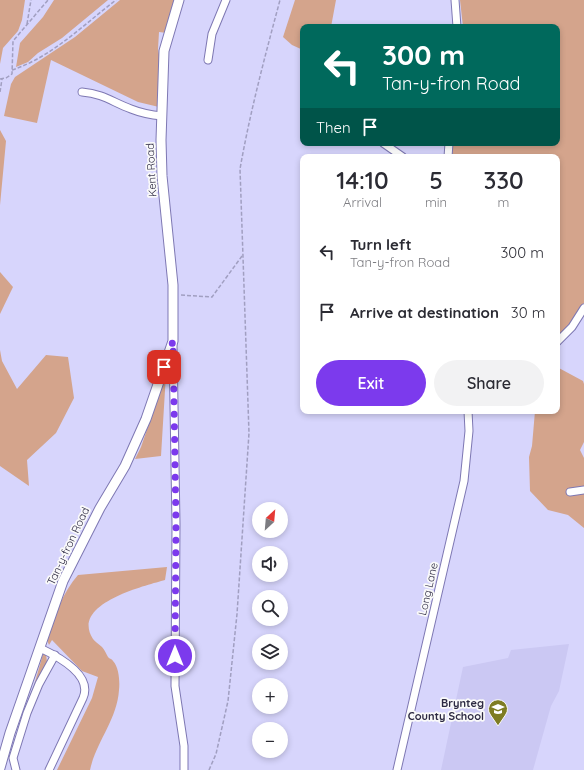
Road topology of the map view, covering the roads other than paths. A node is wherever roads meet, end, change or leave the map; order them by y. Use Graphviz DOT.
graph roads {
  1 [pos="179,0"];
  2 [pos="226,0"];
  3 [pos="455,0"];
  4 [pos="457,24"];
  5 [pos="208,60"];
  6 [pos="82,92"];
  7 [pos="162,116"];
  8 [pos="387,146"];
  9 [pos="399,154"];
  10 [pos="584,308"];
  11 [pos="560,339"];
  12 [pos="173,341"];
  13 [pos="468,414"];
  14 [pos="584,490"];
  15 [pos="570,492"];
  16 [pos="40,648"];
  17 [pos="55,655"];
  18 [pos="0,768"];
  19 [pos="16,770"];
  20 [pos="49,770"];
  21 [pos="184,770"];
  22 [pos="397,770"];
  1 -- 7 [label="main road, Kent Road"];
  2 -- 5 [label="street"];
  3 -- 4 [label="street"];
  6 -- 7 [label="street"];
  7 -- 12 [label="main road, Kent Road"];
  8 -- 9 [label="street"];
  10 -- 11 [label="street"];
  12 -- 16 [label="main road, Tan-y-fron Road"];
  12 -- 21 [label="street"];
  13 -- 22 [label="street, Long Lane"];
  14 -- 15 [label="street"];
  16 -- 17 [label="street"];
  16 -- 18 [label="main road, Tan-y-fron Road"];
  17 -- 19 [label="street"];
  17 -- 20 [label="street"];
}
